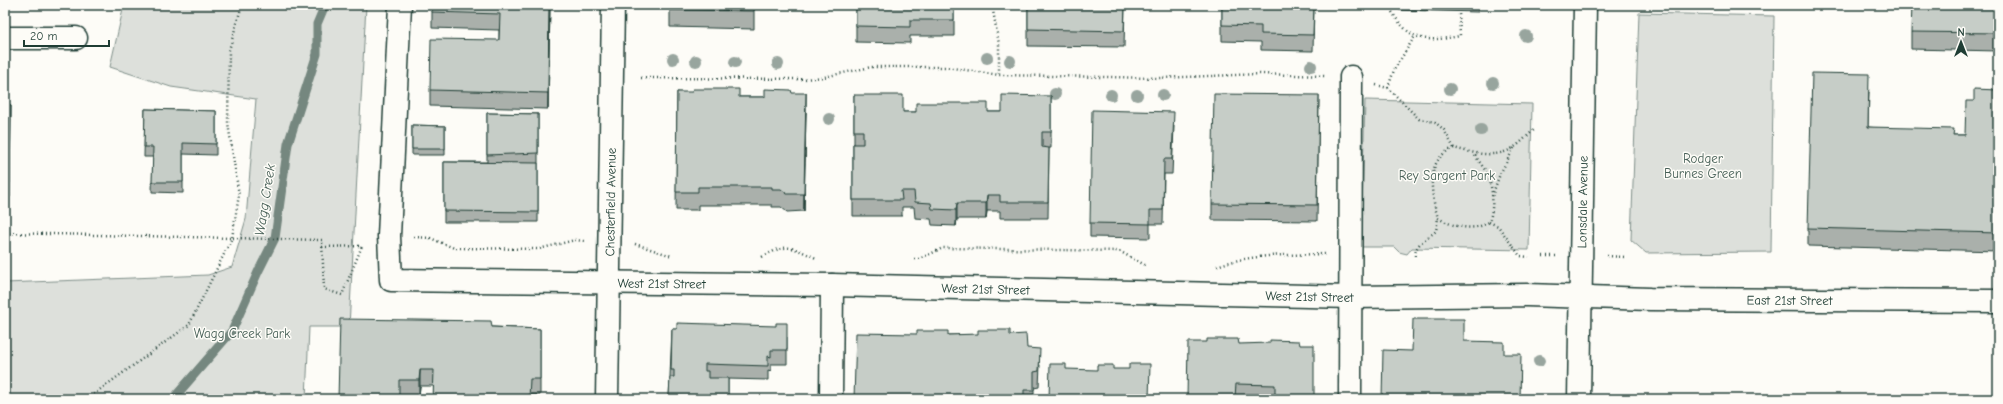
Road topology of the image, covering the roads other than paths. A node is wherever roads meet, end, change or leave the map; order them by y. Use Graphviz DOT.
graph roads {
  1 [pos="400,5"];
  2 [pos="613,5"];
  3 [pos="1585,5"];
  4 [pos="5,38"];
  5 [pos="76,38"];
  6 [pos="1351,77"];
  7 [pos="609,282"];
  8 [pos="832,285"];
  9 [pos="1351,297"];
  10 [pos="1581,297"];
  11 [pos="1998,302"];
  12 [pos="607,399"];
  13 [pos="831,399"];
  14 [pos="1350,399"];
  15 [pos="1579,399"];
  1 -- 7 [label="street, West 21st Street"];
  2 -- 7 [label="street, Chesterfield Avenue"];
  3 -- 10 [label="street, Lonsdale Avenue"];
  4 -- 5 [label="street"];
  6 -- 9 [label="street"];
  7 -- 8 [label="street, West 21st Street"];
  7 -- 12 [label="street, Chesterfield Avenue"];
  8 -- 9 [label="street, West 21st Street"];
  8 -- 13 [label="street"];
  9 -- 10 [label="street, West 21st Street"];
  9 -- 14 [label="street"];
  10 -- 11 [label="street, East 21st Street"];
  10 -- 15 [label="street, Lonsdale Avenue"];
}
